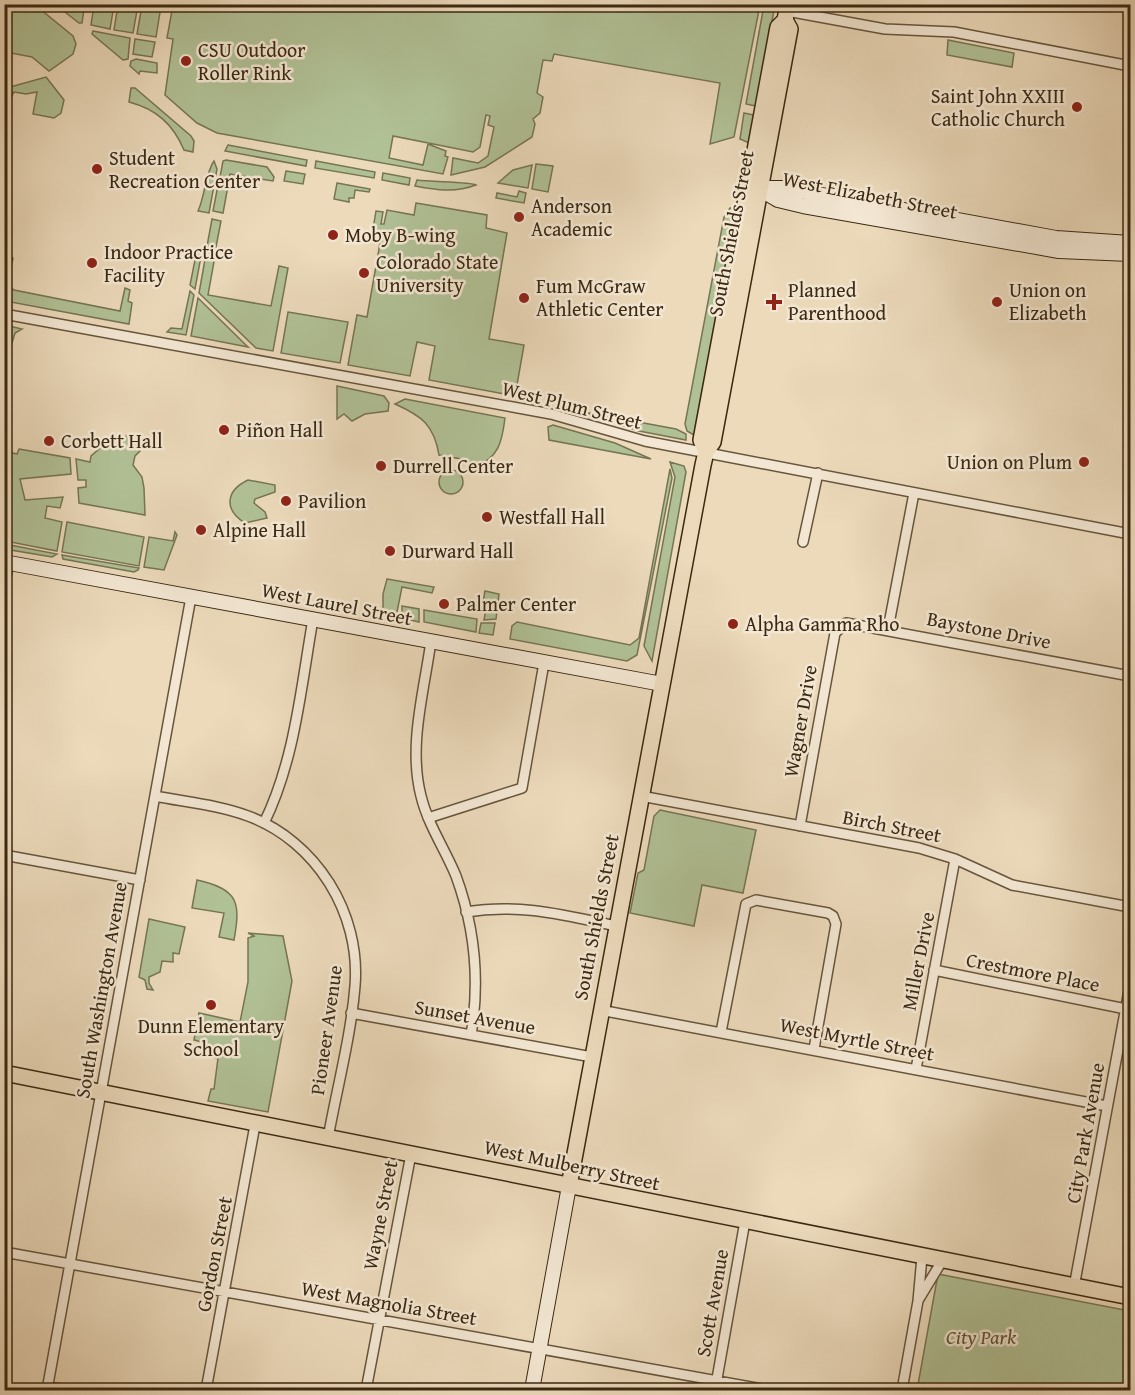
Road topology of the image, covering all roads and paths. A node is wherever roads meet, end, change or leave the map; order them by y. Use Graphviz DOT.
graph roads {
  1 [pos="786,12"];
  2 [pos="1131,66"];
  3 [pos="755,189"];
  4 [pos="1131,243"];
  5 [pos="1131,254"];
  6 [pos="4,314"];
  7 [pos="706,452"];
  8 [pos="818,473"];
  9 [pos="914,493"];
  10 [pos="1131,534"];
  11 [pos="803,542"];
  12 [pos="7,563"];
  13 [pos="4,586"];
  14 [pos="191,597"];
  15 [pos="313,619"];
  16 [pos="841,625"];
  17 [pos="888,629"];
  18 [pos="431,641"];
  19 [pos="544,663"];
  20 [pos="1131,676"];
  21 [pos="662,684"];
  22 [pos="155,796"];
  23 [pos="641,796"];
  24 [pos="428,818"];
  25 [pos="264,823"];
  26 [pos="800,826"];
  27 [pos="4,855"];
  28 [pos="955,859"];
  29 [pos="140,880"];
  30 [pos="1131,907"];
  31 [pos="466,912"];
  32 [pos="616,926"];
  33 [pos="934,970"];
  34 [pos="1131,985"];
  35 [pos="1126,1009"];
  36 [pos="600,1010"];
  37 [pos="351,1013"];
  38 [pos="721,1032"];
  39 [pos="471,1035"];
  40 [pos="814,1049"];
  41 [pos="592,1057"];
  42 [pos="916,1069"];
  43 [pos="4,1073"];
  44 [pos="101,1094"];
  45 [pos="1107,1106"];
  46 [pos="255,1125"];
  47 [pos="328,1138"];
  48 [pos="411,1154"];
  49 [pos="569,1186"];
  50 [pos="745,1221"];
  51 [pos="4,1252"];
  52 [pos="922,1257"];
  53 [pos="942,1261"];
  54 [pos="70,1263"];
  55 [pos="1074,1287"];
  56 [pos="225,1292"];
  57 [pos="1131,1298"];
  58 [pos="918,1301"];
  59 [pos="378,1319"];
  60 [pos="539,1349"];
  61 [pos="715,1386"];
  62 [pos="47,1389"];
  63 [pos="68,1390"];
  64 [pos="206,1390"];
  65 [pos="366,1390"];
  66 [pos="532,1390"];
  67 [pos="768,1390"];
  68 [pos="902,1390"];
  1 -- 2 [label="street"];
  1 -- 3 [label="main road, South Shields Street"];
  3 -- 4 [label="main road, West Elizabeth Street"];
  3 -- 5 [label="main road, West Elizabeth Street"];
  3 -- 7 [label="main road, South Shields Street"];
  6 -- 7 [label="street, West Plum Street"];
  7 -- 8 [label="street, West Plum Street"];
  7 -- 21 [label="main road, South Shields Street"];
  8 -- 9 [label="street, West Plum Street"];
  8 -- 11 [label="street"];
  9 -- 10 [label="street, West Plum Street"];
  9 -- 17 [label="street"];
  12 -- 13 [label="street"];
  12 -- 14 [label="main road, West Laurel Street"];
  14 -- 15 [label="main road, West Laurel Street"];
  14 -- 22 [label="street, South Washington Avenue"];
  15 -- 18 [label="main road, West Laurel Street"];
  15 -- 25 [label="street"];
  16 -- 17 [label="street, Baystone Drive"];
  16 -- 26 [label="street, Wagner Drive"];
  17 -- 20 [label="street, Baystone Drive"];
  18 -- 19 [label="main road, West Laurel Street"];
  18 -- 24 [label="street"];
  19 -- 21 [label="main road, West Laurel Street"];
  19 -- 24 [label="street"];
  21 -- 23 [label="main road, South Shields Street"];
  22 -- 25 [label="street, Pioneer Avenue"];
  22 -- 29 [label="street, South Washington Avenue"];
  23 -- 26 [label="street, Birch Street"];
  23 -- 32 [label="main road, South Shields Street"];
  24 -- 31 [label="street"];
  25 -- 37 [label="street, Pioneer Avenue"];
  26 -- 28 [label="street, Birch Street"];
  27 -- 29 [label="street"];
  28 -- 30 [label="street, Birch Street"];
  28 -- 33 [label="street, Miller Drive"];
  29 -- 44 [label="street, South Washington Avenue"];
  31 -- 32 [label="street"];
  31 -- 39 [label="street"];
  32 -- 36 [label="main road, South Shields Street"];
  33 -- 35 [label="street, Crestmore Place"];
  33 -- 42 [label="street, Miller Drive"];
  34 -- 35 [label="street, City Park Avenue"];
  35 -- 45 [label="street, City Park Avenue"];
  36 -- 38 [label="street, West Myrtle Street"];
  36 -- 41 [label="main road, South Shields Street"];
  37 -- 39 [label="street, Sunset Avenue"];
  37 -- 47 [label="street, Pioneer Avenue"];
  38 -- 40 [label="street, West Myrtle Street"];
  38 -- 40 [label="street"];
  39 -- 41 [label="street, Sunset Avenue"];
  40 -- 42 [label="street, West Myrtle Street"];
  41 -- 49 [label="main road, South Shields Street"];
  42 -- 45 [label="street, West Myrtle Street"];
  43 -- 44 [label="main road, West Mulberry Street"];
  44 -- 46 [label="main road, West Mulberry Street"];
  44 -- 54 [label="street, South Washington Avenue"];
  45 -- 55 [label="street, City Park Avenue"];
  46 -- 47 [label="main road, West Mulberry Street"];
  46 -- 56 [label="street, Gordon Street"];
  47 -- 48 [label="main road, West Mulberry Street"];
  48 -- 49 [label="main road, West Mulberry Street"];
  48 -- 59 [label="street, Wayne Street"];
  49 -- 50 [label="main road, West Mulberry Street"];
  49 -- 60 [label="main road, South Shields Street"];
  50 -- 52 [label="main road, West Mulberry Street"];
  50 -- 61 [label="street, Scott Avenue"];
  51 -- 54 [label="street, West Magnolia Street"];
  52 -- 53 [label="main road, West Mulberry Street"];
  52 -- 58 [label="street"];
  53 -- 55 [label="main road, West Mulberry Street"];
  53 -- 58 [label="street"];
  54 -- 56 [label="street, West Magnolia Street"];
  54 -- 62 [label="street, South Washington Avenue"];
  55 -- 57 [label="main road, West Mulberry Street"];
  56 -- 59 [label="street, West Magnolia Street"];
  56 -- 64 [label="street, Gordon Street"];
  58 -- 68 [label="street"];
  59 -- 60 [label="street, West Magnolia Street"];
  59 -- 65 [label="street, Wayne Street"];
  60 -- 61 [label="street, West Magnolia Street"];
  60 -- 66 [label="main road, South Shields Street"];
  61 -- 67 [label="street, West Magnolia Street"];
  62 -- 63 [label="street"];
}
